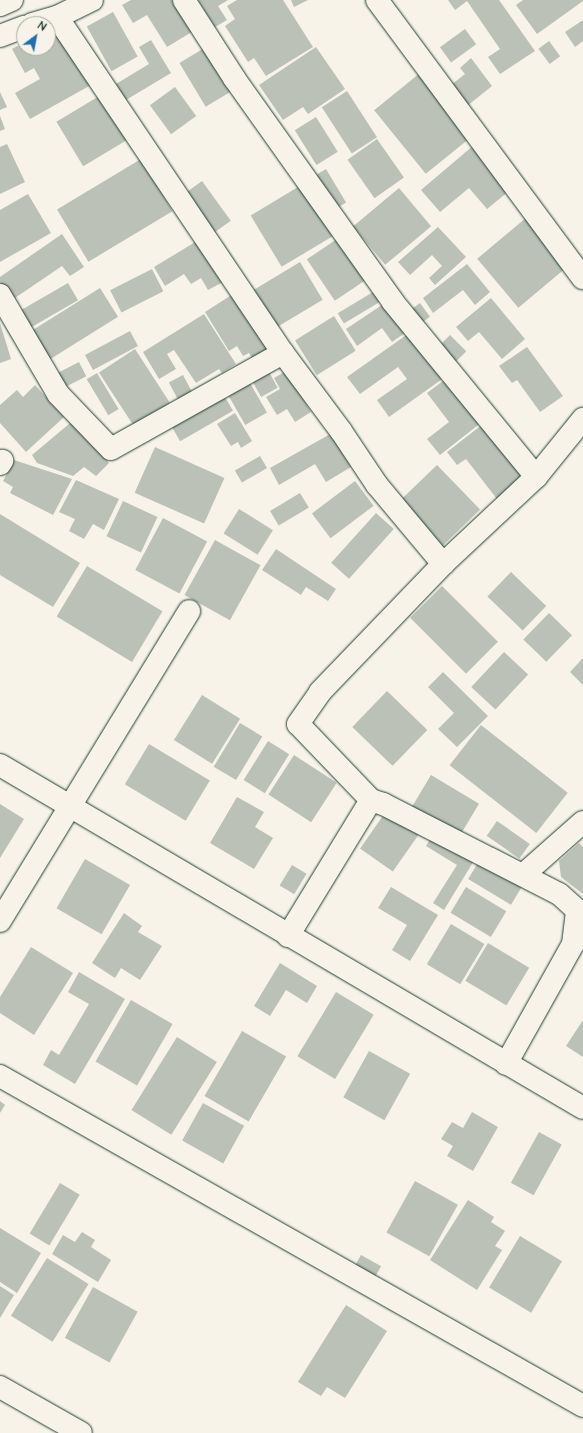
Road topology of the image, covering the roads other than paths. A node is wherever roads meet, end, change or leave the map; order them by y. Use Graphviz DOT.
graph roads {
  1 [pos="12,0"];
  2 [pos="92,0"];
  3 [pos="184,0"];
  4 [pos="377,0"];
  5 [pos="0,5"];
  6 [pos="57,17"];
  7 [pos="16,30"];
  8 [pos="0,36"];
  9 [pos="583,278"];
  10 [pos="0,295"];
  11 [pos="283,353"];
  12 [pos="583,419"];
  13 [pos="536,477"];
  14 [pos="443,564"];
  15 [pos="189,611"];
  16 [pos="0,765"];
  17 [pos="371,800"];
  18 [pos="70,806"];
  19 [pos="583,822"];
  20 [pos="523,875"];
  21 [pos="0,921"];
  22 [pos="288,936"];
  23 [pos="506,1064"];
  24 [pos="0,1076"];
  25 [pos="583,1108"];
  26 [pos="0,1387"];
  27 [pos="583,1406"];
  28 [pos="80,1433"];
  1 -- 5 [label="street"];
  2 -- 6 [label="street"];
  3 -- 13 [label="street"];
  4 -- 9 [label="street"];
  6 -- 11 [label="street"];
  7 -- 8 [label="street"];
  10 -- 11 [label="street"];
  11 -- 14 [label="street"];
  12 -- 13 [label="street"];
  13 -- 14 [label="street"];
  14 -- 17 [label="street"];
  15 -- 18 [label="street"];
  16 -- 18 [label="street"];
  17 -- 20 [label="street"];
  17 -- 22 [label="street"];
  18 -- 21 [label="street"];
  18 -- 22 [label="street"];
  19 -- 20 [label="street"];
  20 -- 23 [label="street"];
  22 -- 23 [label="street"];
  23 -- 25 [label="street"];
  24 -- 27 [label="street"];
  26 -- 28 [label="street"];
}
